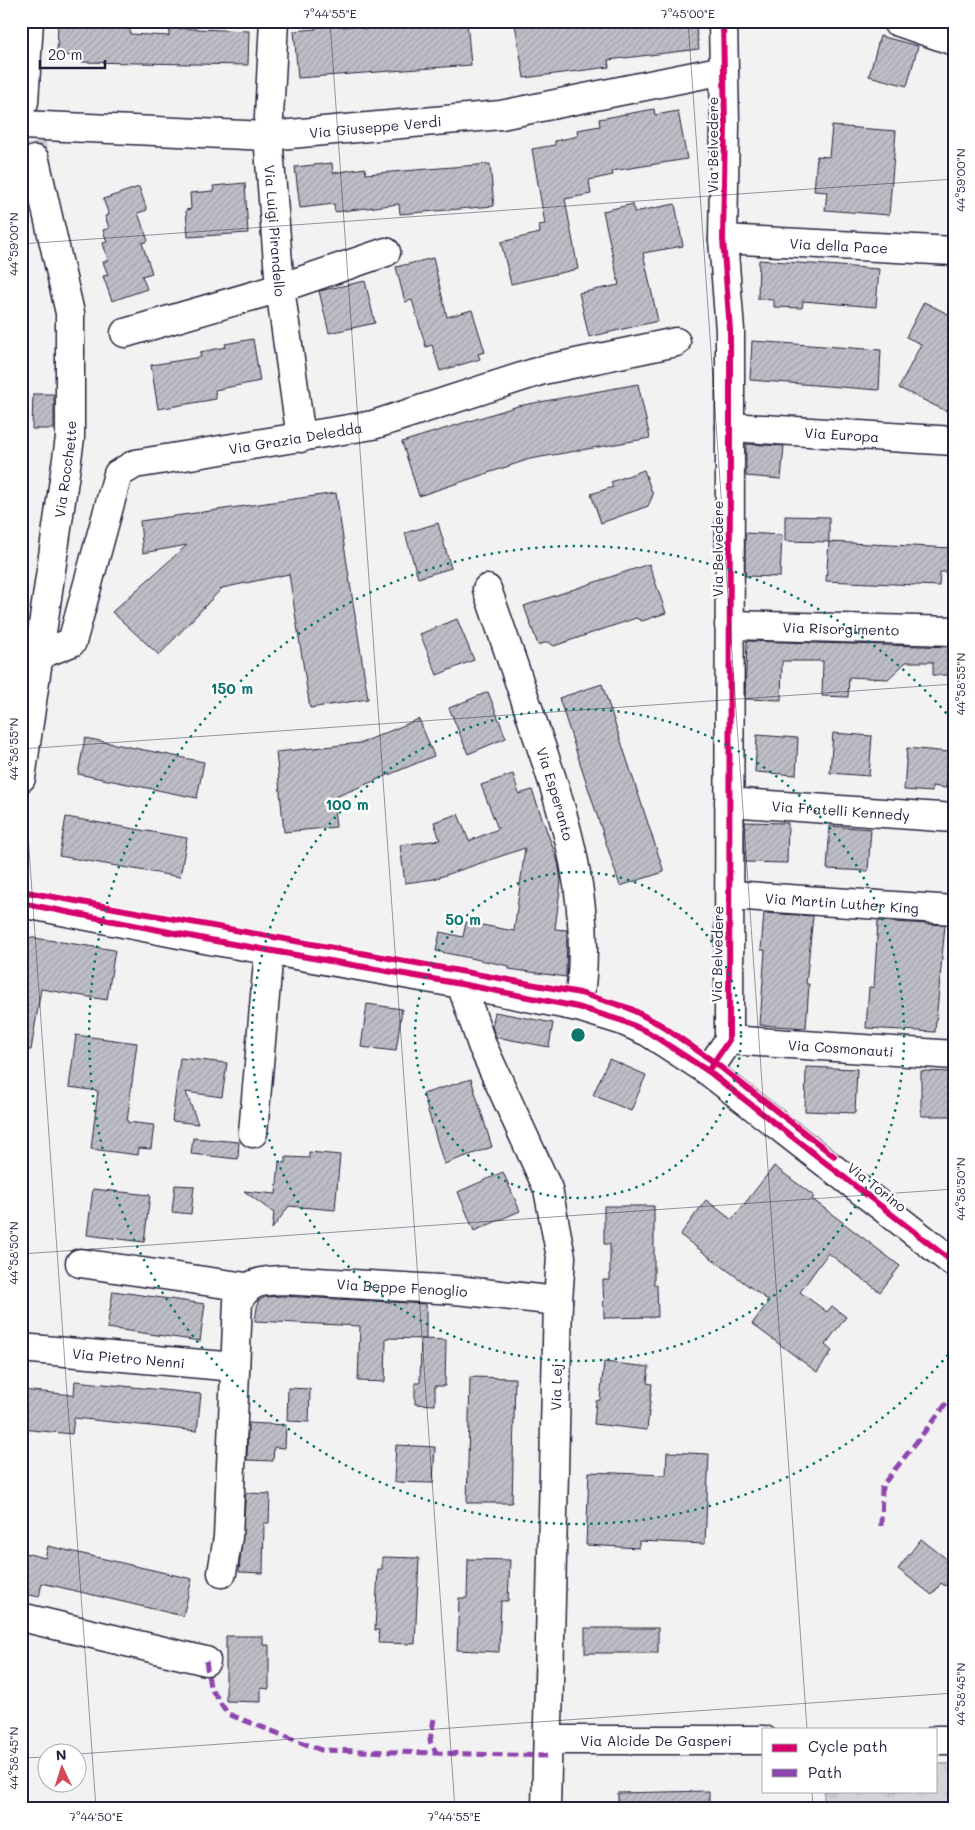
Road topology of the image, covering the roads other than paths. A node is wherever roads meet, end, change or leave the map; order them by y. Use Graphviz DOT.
graph roads {
  1 [pos="29,21"];
  2 [pos="274,21"];
  3 [pos="723,21"];
  4 [pos="896,21"];
  5 [pos="954,41"];
  6 [pos="24,62"];
  7 [pos="724,70"];
  8 [pos="23,114"];
  9 [pos="268,136"];
  10 [pos="35,160"];
  11 [pos="723,239"];
  12 [pos="954,251"];
  13 [pos="386,252"];
  14 [pos="280,288"];
  15 [pos="125,334"];
  16 [pos="676,342"];
  17 [pos="730,427"];
  18 [pos="301,438"];
  19 [pos="954,441"];
  20 [pos="487,589"];
  21 [pos="729,625"];
  22 [pos="954,631"];
  23 [pos="39,655"];
  24 [pos="24,738"];
  25 [pos="21,778"];
  26 [pos="728,802"];
  27 [pos="954,818"];
  28 [pos="731,895"];
  29 [pos="21,903"];
  30 [pos="954,910"];
  31 [pos="269,950"];
  32 [pos="461,984"];
  33 [pos="578,1007"];
  34 [pos="729,1040"];
  35 [pos="954,1055"];
  36 [pos="708,1072"];
  37 [pos="253,1133"];
  38 [pos="80,1263"];
  39 [pos="954,1263"];
  40 [pos="246,1287"];
  41 [pos="558,1301"];
  42 [pos="21,1348"];
  43 [pos="235,1366"];
  44 [pos="222,1574"];
  45 [pos="21,1617"];
  46 [pos="206,1661"];
  47 [pos="548,1740"];
  48 [pos="762,1740"];
  49 [pos="938,1740"];
  50 [pos="954,1740"];
  51 [pos="546,1809"];
  1 -- 6 [label="street"];
  2 -- 9 [label="street, Via Luigi Pirandello"];
  3 -- 7 [label="street, Via Belvedere"];
  4 -- 5 [label="street"];
  6 -- 8 [label="street"];
  7 -- 9 [label="street, Via Giuseppe Verdi"];
  7 -- 11 [label="street, Via Belvedere"];
  8 -- 9 [label="street, Via Giuseppe Verdi"];
  9 -- 14 [label="street, Via Luigi Pirandello"];
  10 -- 23 [label="street, Via Rocchette"];
  11 -- 12 [label="street, Via della Pace"];
  11 -- 17 [label="street, Via Belvedere"];
  13 -- 14 [label="street"];
  14 -- 15 [label="street"];
  14 -- 18 [label="street, Via Luigi Pirandello"];
  16 -- 18 [label="street, Via Grazia Deledda"];
  17 -- 19 [label="street, Via Europa"];
  17 -- 21 [label="street, Via Belvedere"];
  18 -- 23 [label="street, Via Grazia Deledda"];
  20 -- 33 [label="street, Via Esperanto"];
  21 -- 22 [label="street, Via Risorgimento"];
  21 -- 26 [label="street, Via Belvedere"];
  23 -- 24 [label="street, Via Rocchette"];
  24 -- 25 [label="street, Via Rocchette"];
  26 -- 27 [label="street, Via Fratelli Kennedy"];
  26 -- 28 [label="street, Via Belvedere"];
  28 -- 30 [label="street, Via Martin Luther King"];
  28 -- 34 [label="street, Via Belvedere"];
  29 -- 31 [label="street, Via Torino"];
  31 -- 32 [label="street, Via Torino"];
  31 -- 37 [label="street"];
  32 -- 33 [label="street, Via Torino"];
  32 -- 41 [label="street, Via Lej"];
  33 -- 36 [label="street, Via Torino"];
  34 -- 35 [label="street, Via Cosmonauti"];
  34 -- 36 [label="street"];
  36 -- 39 [label="street, Via Torino"];
  38 -- 40 [label="street, Via Beppe Fenoglio"];
  40 -- 41 [label="street, Via Beppe Fenoglio"];
  40 -- 43 [label="street"];
  41 -- 47 [label="street, Via Lej"];
  42 -- 43 [label="street, Via Pietro Nenni"];
  43 -- 44 [label="street"];
  45 -- 46 [label="street"];
  47 -- 48 [label="street, Via Alcide De Gasperi"];
  47 -- 51 [label="street, Via Lej"];
  49 -- 50 [label="street"];
}
